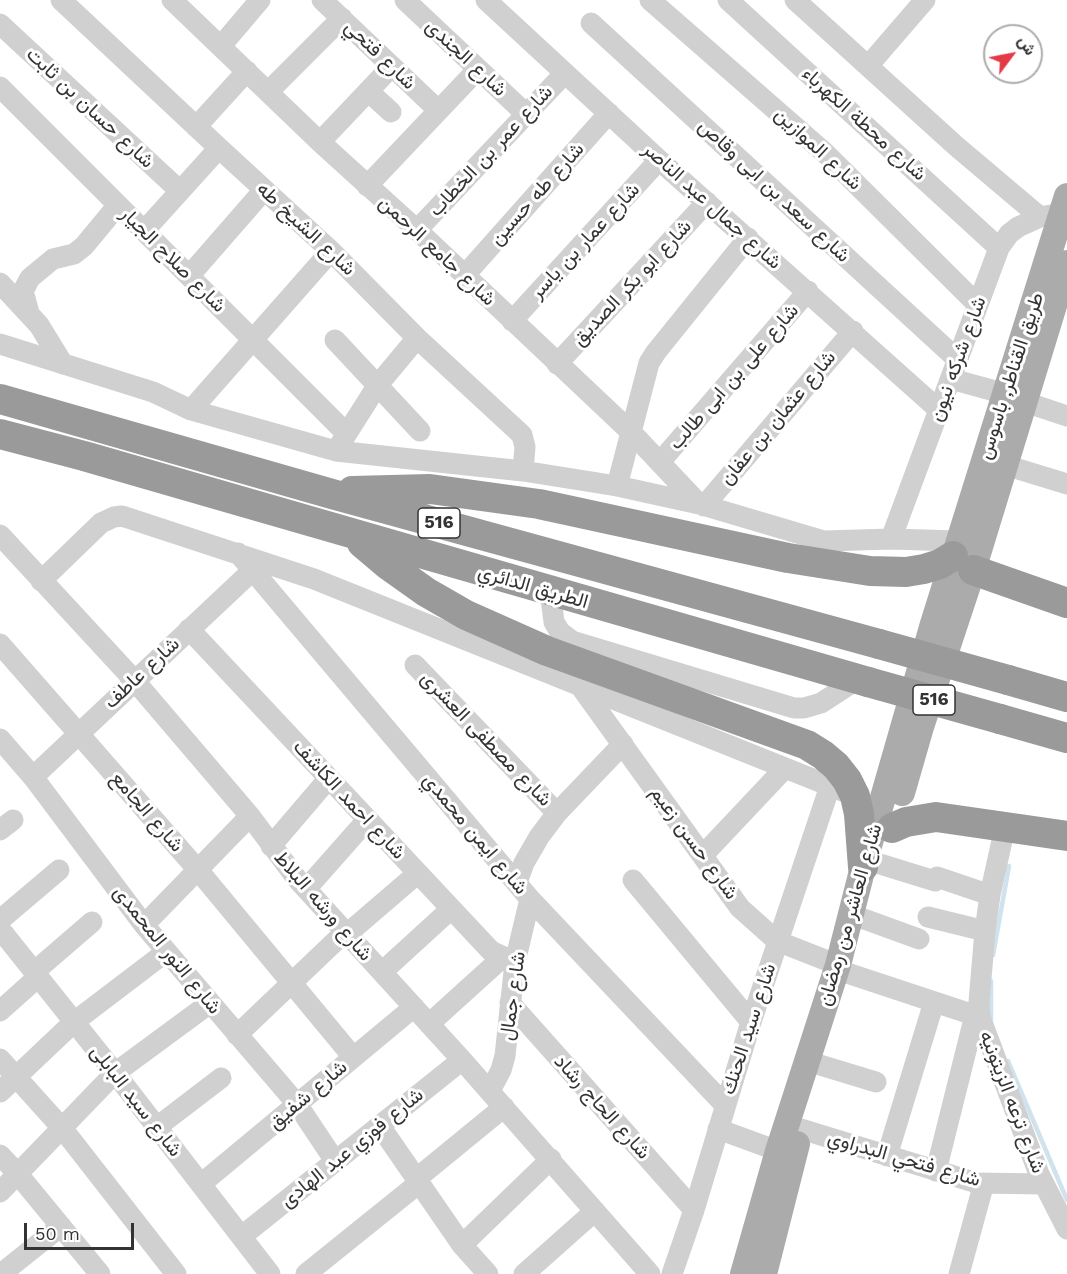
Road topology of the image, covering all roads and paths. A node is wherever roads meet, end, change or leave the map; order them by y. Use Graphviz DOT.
graph roads {
  1 [pos="61,0"];
  2 [pos="172,0"];
  3 [pos="260,0"];
  4 [pos="322,0"];
  5 [pos="405,0"];
  6 [pos="486,0"];
  7 [pos="650,0"];
  8 [pos="728,0"];
  9 [pos="795,0"];
  10 [pos="925,0"];
  11 [pos="342,18"];
  12 [pos="591,23"];
  13 [pos="0,24"];
  14 [pos="221,46"];
  15 [pos="392,66"];
  16 [pos="868,66"];
  17 [pos="478,69"];
  18 [pos="247,72"];
  19 [pos="565,73"];
  20 [pos="0,87"];
  21 [pos="368,91"];
  22 [pos="268,92"];
  23 [pos="438,110"];
  24 [pos="391,112"];
  25 [pos="609,113"];
  26 [pos="527,115"];
  27 [pos="196,127"];
  28 [pos="320,142"];
  29 [pos="219,148"];
  30 [pos="659,160"];
  31 [pos="367,186"];
  32 [pos="264,190"];
  33 [pos="180,191"];
  34 [pos="708,202"];
  35 [pos="118,205"];
  36 [pos="1056,208"];
  37 [pos="417,230"];
  38 [pos="144,231"];
  39 [pos="748,238"];
  40 [pos="999,248"];
  41 [pos="331,251"];
  42 [pos="1067,263"];
  43 [pos="189,276"];
  44 [pos="464,276"];
  45 [pos="0,283"];
  46 [pos="808,291"];
  47 [pos="1062,296"];
  48 [pos="978,305"];
  49 [pos="29,313"];
  50 [pos="512,321"];
  51 [pos="853,331"];
  52 [pos="417,338"];
  53 [pos="335,340"];
  54 [pos="254,341"];
  55 [pos="0,344"];
  56 [pos="63,364"];
  57 [pos="557,364"];
  58 [pos="954,369"];
  59 [pos="377,386"];
  60 [pos="1015,398"];
  61 [pos="0,399"];
  62 [pos="191,410"];
  63 [pos="939,410"];
  64 [pos="1067,416"];
  65 [pos="420,430"];
  66 [pos="632,433"];
  67 [pos="0,434"];
  68 [pos="341,442"];
  69 [pos="660,462"];
  70 [pos="1005,465"];
  71 [pos="523,471"];
  72 [pos="1067,484"];
  73 [pos="618,486"];
  74 [pos="332,494"];
  75 [pos="701,505"];
  76 [pos="353,535"];
  77 [pos="0,536"];
  78 [pos="891,539"];
  79 [pos="238,553"];
  80 [pos="961,556"];
  81 [pos="253,570"];
  82 [pos="41,581"];
  83 [pos="550,591"];
  84 [pos="1067,603"];
  85 [pos="189,629"];
  86 [pos="0,644"];
  87 [pos="415,664"];
  88 [pos="134,680"];
  89 [pos="863,680"];
  90 [pos="580,686"];
  91 [pos="1067,698"];
  92 [pos="78,734"];
  93 [pos="1067,738"];
  94 [pos="2,743"];
  95 [pos="623,744"];
  96 [pos="785,768"];
  97 [pos="33,777"];
  98 [pos="329,778"];
  99 [pos="842,791"];
  100 [pos="557,813"];
  101 [pos="249,816"];
  102 [pos="368,820"];
  103 [pos="1005,827"];
  104 [pos="892,828"];
  105 [pos="1067,836"];
  106 [pos="271,846"];
  107 [pos="703,855"];
  108 [pos="872,866"];
  109 [pos="59,870"];
  110 [pos="198,870"];
  111 [pos="418,873"];
  112 [pos="633,880"];
  113 [pos="517,882"];
  114 [pos="306,889"];
  115 [pos="990,895"];
  116 [pos="530,899"];
  117 [pos="452,909"];
  118 [pos="928,917"];
  119 [pos="864,919"];
  120 [pos="0,920"];
  121 [pos="92,922"];
  122 [pos="144,925"];
  123 [pos="0,929"];
  124 [pos="985,931"];
  125 [pos="346,933"];
  126 [pos="919,939"];
  127 [pos="777,941"];
  128 [pos="166,952"];
  129 [pos="509,960"];
  130 [pos="843,969"];
  131 [pos="382,972"];
  132 [pos="36,975"];
  133 [pos="291,984"];
  134 [pos="934,1002"];
  135 [pos="210,1004"];
  136 [pos="510,1004"];
  137 [pos="414,1006"];
  138 [pos="0,1011"];
  139 [pos="977,1016"];
  140 [pos="74,1022"];
  141 [pos="751,1022"];
  142 [pos="429,1024"];
  143 [pos="237,1035"];
  144 [pos="353,1057"];
  145 [pos="0,1059"];
  146 [pos="462,1060"];
  147 [pos="820,1065"];
  148 [pos="115,1073"];
  149 [pos="15,1077"];
  150 [pos="221,1078"];
  151 [pos="876,1082"];
  152 [pos="0,1092"];
  153 [pos="497,1099"];
  154 [pos="297,1104"];
  155 [pos="724,1104"];
  156 [pos="380,1126"];
  157 [pos="157,1127"];
  158 [pos="62,1128"];
  159 [pos="718,1129"];
  160 [pos="801,1129"];
  161 [pos="778,1151"];
  162 [pos="0,1155"];
  163 [pos="887,1156"];
  164 [pos="550,1159"];
  165 [pos="335,1161"];
  166 [pos="936,1171"];
  167 [pos="17,1173"];
  168 [pos="418,1181"];
  169 [pos="984,1183"];
  170 [pos="201,1184"];
  171 [pos="1044,1184"];
  172 [pos="0,1192"];
  173 [pos="694,1210"];
  174 [pos="595,1211"];
  175 [pos="61,1226"];
  176 [pos="1067,1229"];
  177 [pos="242,1236"];
  178 [pos="462,1245"];
  179 [pos="8,1272"];
  180 [pos="100,1274"];
  181 [pos="176,1274"];
  182 [pos="270,1274"];
  183 [pos="306,1274"];
  184 [pos="488,1274"];
  185 [pos="524,1274"];
  186 [pos="650,1274"];
  187 [pos="672,1274"];
  188 [pos="743,1274"];
  189 [pos="764,1274"];
  190 [pos="958,1274"];
  1 -- 27 [label="street, شارع الشيخ طه"];
  2 -- 14 [label="street, شارع جامع الرحمن"];
  3 -- 14 [label="street"];
  4 -- 11 [label="street, شارع فتحي"];
  5 -- 17 [label="street, شارع الجندى"];
  6 -- 19 [label="street, شارع جمال عبد الناصر"];
  7 -- 48 [label="street, شارع الموازين"];
  8 -- 40 [label="street, شارع محطة الكهرباء"];
  9 -- 16 [label="street"];
  10 -- 16 [label="street"];
  11 -- 15 [label="street, شارع فتحي"];
  11 -- 22 [label="street"];
  12 -- 58 [label="street, شارع سعد بن ابى وقاص"];
  13 -- 33 [label="street, شارع حسان بن ثابت"];
  14 -- 18 [label="street, شارع جامع الرحمن"];
  15 -- 21 [label="street"];
  15 -- 23 [label="street, شارع فتحي"];
  16 -- 36 [label="street"];
  17 -- 23 [label="street"];
  17 -- 26 [label="street, شارع الجندى"];
  18 -- 22 [label="street, شارع جامع الرحمن"];
  18 -- 27 [label="street"];
  19 -- 25 [label="street, شارع جمال عبد الناصر"];
  19 -- 26 [label="street, شارع عمر بن الخطاب"];
  20 -- 35 [label="street, شارع صلاح الجيار"];
  21 -- 24 [label="street"];
  21 -- 28 [label="street"];
  22 -- 28 [label="street, شارع جامع الرحمن"];
  23 -- 31 [label="street"];
  25 -- 30 [label="street, شارع جمال عبد الناصر"];
  25 -- 44 [label="street, شارع طه حسين"];
  26 -- 37 [label="street, شارع عمر بن الخطاب"];
  27 -- 29 [label="street, شارع الشيخ طه"];
  28 -- 31 [label="street, شارع جامع الرحمن"];
  29 -- 32 [label="street, شارع الشيخ طه"];
  29 -- 33 [label="street"];
  30 -- 34 [label="street, شارع جمال عبد الناصر"];
  30 -- 50 [label="street, شارع عمار بن ياسر"];
  31 -- 37 [label="street, شارع جامع الرحمن"];
  32 -- 41 [label="street, شارع الشيخ طه"];
  32 -- 43 [label="street"];
  33 -- 38 [label="street"];
  34 -- 39 [label="street, شارع جمال عبد الناصر"];
  34 -- 57 [label="street, شارع ابو بكر الصديق"];
  35 -- 38 [label="street, شارع صلاح الجيار"];
  35 -- 49 [label="street"];
  36 -- 40 [label="street, شارع شركه نيون"];
  36 -- 60 [label="main road, طريق القناطر, باسوس"];
  37 -- 44 [label="street, شارع جامع الرحمن"];
  38 -- 43 [label="street, شارع صلاح الجيار"];
  39 -- 46 [label="street, شارع جمال عبد الناصر"];
  39 -- 66 [label="street"];
  40 -- 48 [label="street, شارع شركه نيون"];
  41 -- 52 [label="street, شارع الشيخ طه"];
  41 -- 54 [label="street"];
  42 -- 47 [label="main road, طريق القناطر, باسوس"];
  43 -- 54 [label="street, شارع صلاح الجيار"];
  44 -- 50 [label="street, شارع جامع الرحمن"];
  45 -- 49 [label="street"];
  46 -- 51 [label="street, شارع جمال عبد الناصر"];
  46 -- 69 [label="street, شارع على بن ابى طالب"];
  47 -- 60 [label="main road, طريق القناطر, باسوس"];
  48 -- 58 [label="street, شارع شركه نيون"];
  49 -- 56 [label="street"];
  50 -- 57 [label="street, شارع جامع الرحمن"];
  51 -- 63 [label="street, شارع جمال عبد الناصر"];
  51 -- 75 [label="street, شارع عثمان بن عفان"];
  52 -- 59 [label="street"];
  52 -- 71 [label="street, شارع الشيخ طه"];
  53 -- 59 [label="street"];
  54 -- 62 [label="street"];
  54 -- 68 [label="street, شارع صلاح الجيار"];
  55 -- 56 [label="street"];
  56 -- 62 [label="street"];
  57 -- 66 [label="street, شارع جامع الرحمن"];
  58 -- 60 [label="street"];
  58 -- 63 [label="street, شارع شركه نيون"];
  59 -- 65 [label="street"];
  59 -- 68 [label="street"];
  60 -- 64 [label="street"];
  60 -- 70 [label="main road, طريق القناطر, باسوس"];
  60 -- 80 [label="main road, طريق القناطر, باسوس"];
  61 -- 74 [label="highway, الطريق الدائري / 516"];
  62 -- 68 [label="street"];
  63 -- 78 [label="street, شارع شركه نيون"];
  66 -- 69 [label="street, شارع جامع الرحمن"];
  66 -- 73 [label="street"];
  67 -- 76 [label="highway, الطريق الدائري / 516"];
  68 -- 71 [label="street"];
  69 -- 75 [label="street, شارع جامع الرحمن"];
  70 -- 72 [label="street"];
  70 -- 80 [label="main road, طريق القناطر, باسوس"];
  71 -- 73 [label="street"];
  73 -- 75 [label="street"];
  74 -- 80 [label="highway"];
  74 -- 91 [label="highway, الطريق الدائري / 516, bridge"];
  75 -- 78 [label="street"];
  76 -- 83 [label="highway, الطريق الدائري / 516"];
  76 -- 99 [label="highway"];
  77 -- 82 [label="street, شارع ورشه البلاط"];
  78 -- 80 [label="street"];
  79 -- 81 [label="street, شارع ايمن محمدي"];
  79 -- 82 [label="street"];
  79 -- 90 [label="street"];
  80 -- 84 [label="highway"];
  80 -- 104 [label="main road, شارع العاشر من رمضان"];
  80 -- 108 [label="main road, شارع العاشر من رمضان"];
  81 -- 85 [label="street, شارع عاطف"];
  81 -- 113 [label="street, شارع ايمن محمدي"];
  82 -- 88 [label="street, شارع ورشه البلاط"];
  83 -- 89 [label="highway, الطريق الدائري / 516"];
  83 -- 89 [label="street"];
  85 -- 88 [label="street, شارع عاطف"];
  85 -- 98 [label="street, شارع احمد الكاشف"];
  86 -- 92 [label="street, شارع الجامع"];
  87 -- 100 [label="street, شارع مصطفى العشرى"];
  88 -- 92 [label="street, شارع عاطف"];
  88 -- 101 [label="street, شارع ورشه البلاط"];
  89 -- 93 [label="highway, الطريق الدائري / 516, bridge"];
  90 -- 95 [label="street, شارع حسن زعيم"];
  90 -- 96 [label="street"];
  92 -- 97 [label="street, شارع عاطف"];
  92 -- 110 [label="street, شارع الجامع"];
  94 -- 97 [label="street, شارع النور المحمدى"];
  95 -- 100 [label="street"];
  95 -- 107 [label="street, شارع حسن زعيم"];
  96 -- 99 [label="street"];
  96 -- 107 [label="street"];
  97 -- 122 [label="street, شارع النور المحمدى"];
  98 -- 102 [label="street, شارع احمد الكاشف"];
  98 -- 106 [label="street"];
  99 -- 108 [label="highway"];
  99 -- 127 [label="street, شارع سيد الحنك"];
  100 -- 113 [label="street"];
  101 -- 106 [label="street, شارع ورشه البلاط"];
  101 -- 110 [label="street"];
  102 -- 111 [label="street, شارع احمد الكاشف"];
  102 -- 114 [label="street"];
  103 -- 104 [label="highway"];
  103 -- 105 [label="highway"];
  103 -- 115 [label="street, شارع ترعه الزيتونيه"];
  104 -- 108 [label="main road, شارع العاشر من رمضان"];
  106 -- 114 [label="street, شارع ورشه البلاط"];
  107 -- 127 [label="street, شارع حسن زعيم"];
  108 -- 115 [label="street"];
  108 -- 119 [label="main road, شارع العاشر من رمضان"];
  108 -- 130 [label="main road, شارع العاشر من رمضان"];
  109 -- 120 [label="street"];
  110 -- 122 [label="street"];
  110 -- 133 [label="street, شارع الجامع"];
  111 -- 117 [label="street, شارع احمد الكاشف"];
  111 -- 125 [label="street"];
  112 -- 141 [label="street"];
  113 -- 116 [label="street, شارع ايمن محمدي"];
  114 -- 125 [label="street, شارع ورشه البلاط"];
  115 -- 124 [label="street, شارع ترعه الزيتونيه"];
  116 -- 129 [label="street, شارع جمال"];
  116 -- 155 [label="street, شارع ايمن محمدي"];
  117 -- 129 [label="street, شارع احمد الكاشف"];
  117 -- 131 [label="street"];
  118 -- 124 [label="street"];
  119 -- 126 [label="street"];
  119 -- 130 [label="main road, شارع العاشر من رمضان"];
  121 -- 132 [label="street"];
  122 -- 128 [label="street, شارع النور المحمدى"];
  123 -- 132 [label="street, شارع سيد البابلى"];
  124 -- 139 [label="street, شارع ترعه الزيتونيه"];
  125 -- 131 [label="street, شارع ورشه البلاط"];
  125 -- 133 [label="street"];
  127 -- 130 [label="street, شارع حسن زعيم"];
  127 -- 141 [label="street, شارع سيد الحنك"];
  128 -- 135 [label="street, شارع النور المحمدى"];
  128 -- 140 [label="street"];
  129 -- 136 [label="street, شارع جمال"];
  129 -- 142 [label="street"];
  130 -- 134 [label="street, شارع حسن زعيم"];
  130 -- 147 [label="main road, شارع العاشر من رمضان"];
  130 -- 161 [label="main road, شارع العاشر من رمضان"];
  131 -- 137 [label="street, شارع ورشه البلاط"];
  132 -- 138 [label="street"];
  132 -- 140 [label="street, شارع سيد البابلى"];
  133 -- 143 [label="street"];
  133 -- 144 [label="street, شارع الجامع"];
  134 -- 139 [label="street, شارع حسن زعيم"];
  134 -- 163 [label="street"];
  135 -- 143 [label="street, شارع النور المحمدى"];
  135 -- 148 [label="street"];
  136 -- 153 [label="street, شارع جمال"];
  136 -- 173 [label="street, شارع الحاج رشاد"];
  137 -- 142 [label="street, شارع ورشه البلاط"];
  137 -- 144 [label="street, شارع شفيق"];
  139 -- 166 [label="street"];
  139 -- 171 [label="street, شارع ترعه الزيتونيه"];
  140 -- 148 [label="street, شارع سيد البابلى"];
  140 -- 149 [label="street"];
  141 -- 155 [label="street, شارع سيد الحنك"];
  142 -- 146 [label="street, شارع ورشه البلاط"];
  143 -- 154 [label="street, شارع النور المحمدى"];
  144 -- 154 [label="street, شارع شفيق"];
  145 -- 149 [label="street"];
  146 -- 153 [label="street, شارع ورشه البلاط"];
  146 -- 156 [label="street, شارع فوزي عبد الهادى"];
  147 -- 151 [label="street"];
  147 -- 160 [label="main road, شارع العاشر من رمضان"];
  148 -- 157 [label="street, شارع سيد البابلى"];
  148 -- 158 [label="street"];
  149 -- 152 [label="street"];
  149 -- 158 [label="street"];
  150 -- 157 [label="street"];
  153 -- 164 [label="street, شارع ورشه البلاط"];
  153 -- 168 [label="street"];
  154 -- 165 [label="street, شارع النور المحمدى"];
  154 -- 170 [label="street, شارع شفيق"];
  155 -- 159 [label="street, شارع سيد الحنك"];
  156 -- 165 [label="street, شارع فوزي عبد الهادى"];
  156 -- 168 [label="street"];
  157 -- 170 [label="street, شارع سيد البابلى"];
  158 -- 167 [label="street"];
  158 -- 181 [label="street"];
  159 -- 161 [label="street"];
  159 -- 173 [label="street, شارع سيد الحنك"];
  160 -- 163 [label="street, شارع فتحي البدراوي"];
  160 -- 189 [label="main road, شارع العاشر من رمضان"];
  161 -- 188 [label="main road, شارع العاشر من رمضان"];
  162 -- 167 [label="street"];
  163 -- 166 [label="street, شارع فتحي البدراوي"];
  164 -- 174 [label="street, شارع ورشه البلاط"];
  164 -- 178 [label="street"];
  165 -- 177 [label="street, شارع فوزي عبد الهادى"];
  166 -- 169 [label="street, شارع فتحي البدراوي"];
  167 -- 172 [label="street"];
  167 -- 175 [label="street"];
  168 -- 178 [label="street"];
  168 -- 183 [label="street"];
  169 -- 171 [label="street, شارع فتحي البدراوي"];
  169 -- 190 [label="street"];
  170 -- 177 [label="street, شارع سيد البابلى"];
  171 -- 176 [label="street, شارع ترعه الزيتونيه"];
  173 -- 187 [label="street, شارع سيد الحنك"];
  174 -- 185 [label="street"];
  174 -- 186 [label="street, شارع ورشه البلاط"];
  175 -- 179 [label="street"];
  175 -- 180 [label="street"];
  177 -- 182 [label="street, شارع سيد البابلى"];
  178 -- 184 [label="street"];
}
